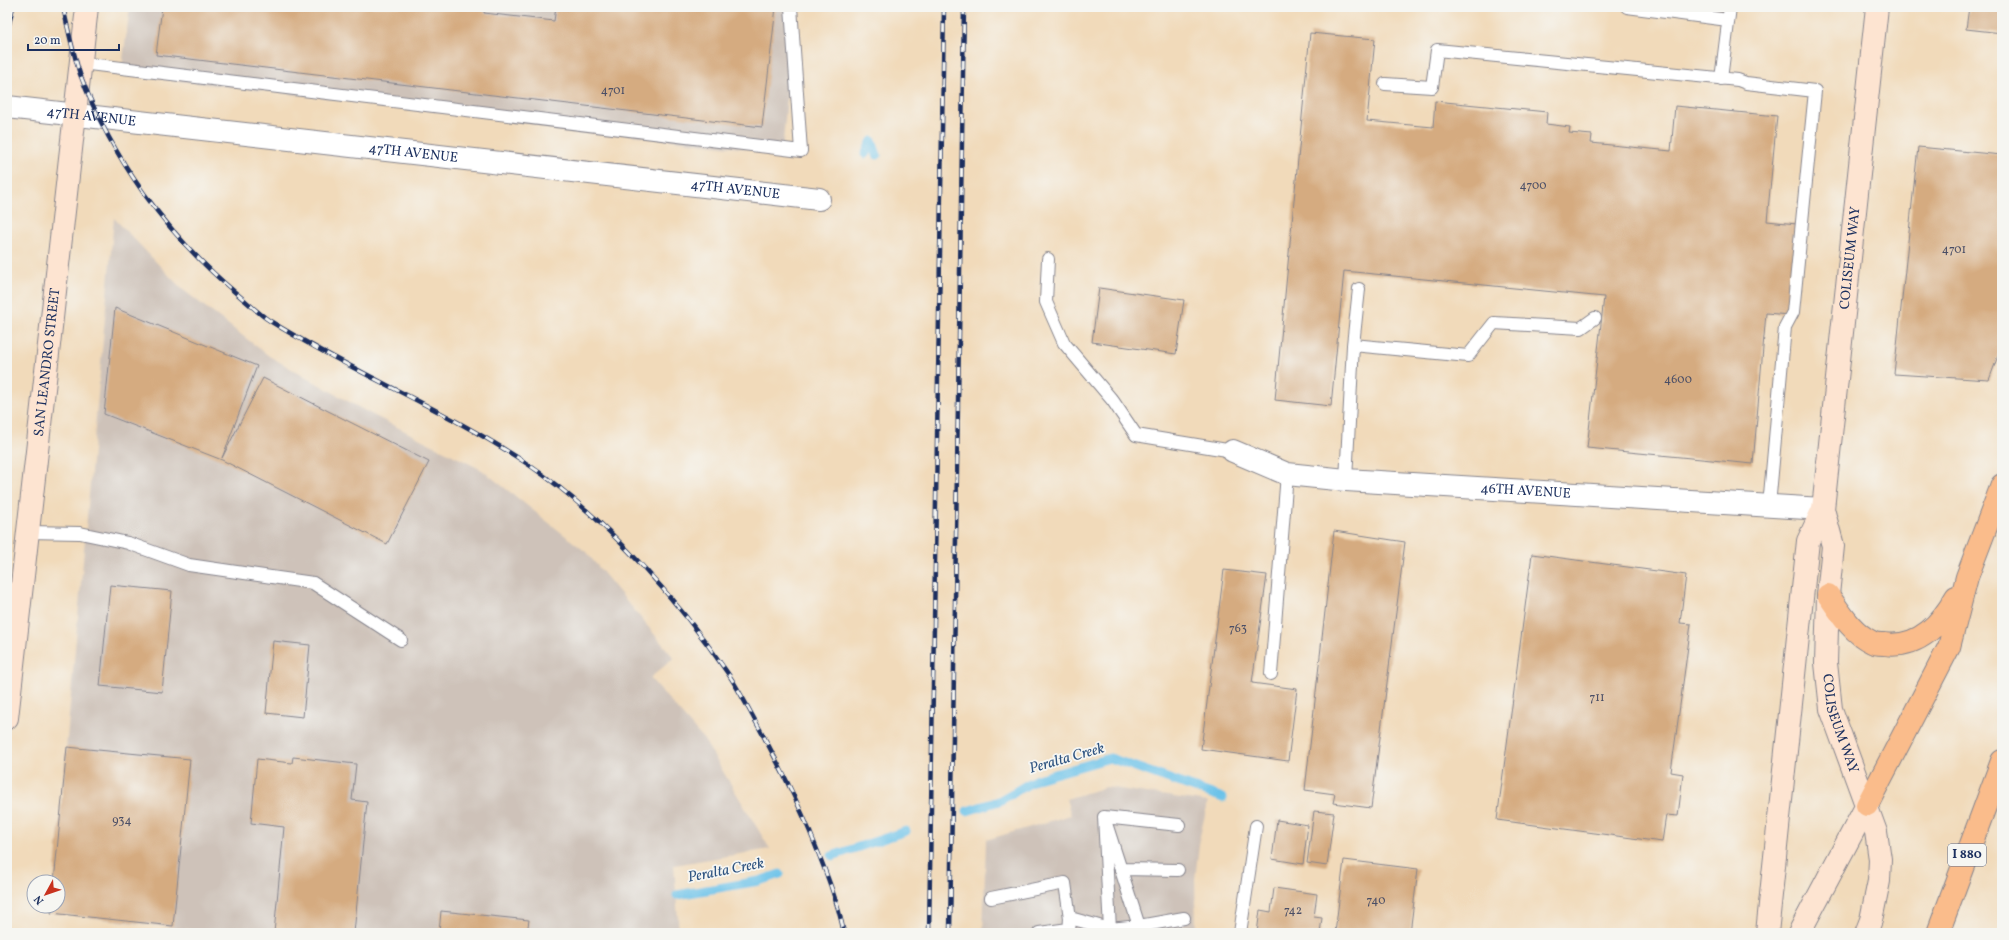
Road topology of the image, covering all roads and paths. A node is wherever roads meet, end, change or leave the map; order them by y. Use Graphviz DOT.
graph roads {
  1 [pos="87,7"];
  2 [pos="791,7"];
  3 [pos="1627,7"];
  4 [pos="1730,7"];
  5 [pos="1877,7"];
  6 [pos="1728,20"];
  7 [pos="81,63"];
  8 [pos="1721,79"];
  9 [pos="1385,84"];
  10 [pos="7,107"];
  11 [pos="75,116"];
  12 [pos="819,199"];
  13 [pos="1048,259"];
  14 [pos="1359,290"];
  15 [pos="1595,318"];
  16 [pos="1353,344"];
  17 [pos="1233,451"];
  18 [pos="1287,474"];
  19 [pos="1346,480"];
  20 [pos="2002,485"];
  21 [pos="1769,506"];
  22 [pos="1823,509"];
  23 [pos="28,532"];
  24 [pos="1967,577"];
  25 [pos="1828,595"];
  26 [pos="401,640"];
  27 [pos="1271,674"];
  28 [pos="7,718"];
  29 [pos="1999,769"];
  30 [pos="1867,805"];
  31 [pos="1104,817"];
  32 [pos="1179,825"];
  33 [pos="1256,826"];
  34 [pos="1121,869"];
  35 [pos="1178,870"];
  36 [pos="991,898"];
  37 [pos="1184,918"];
  38 [pos="1070,927"];
  39 [pos="1140,929"];
  40 [pos="1110,931"];
  41 [pos="1039,933"];
  42 [pos="1240,933"];
  43 [pos="1767,933"];
  44 [pos="1799,933"];
  45 [pos="1866,933"];
  46 [pos="1938,933"];
  1 -- 7 [label="street, SAN LEANDRO STREET"];
  2 -- 7 [label="lane"];
  3 -- 6 [label="lane"];
  4 -- 6 [label="lane"];
  5 -- 22 [label="street, COLISEUM WAY"];
  6 -- 8 [label="lane"];
  7 -- 11 [label="street, SAN LEANDRO STREET"];
  8 -- 9 [label="lane"];
  8 -- 21 [label="lane"];
  10 -- 11 [label="street, 47TH AVENUE"];
  11 -- 12 [label="street, 47TH AVENUE"];
  11 -- 23 [label="street, SAN LEANDRO STREET"];
  13 -- 17 [label="lane"];
  14 -- 16 [label="lane"];
  15 -- 16 [label="lane"];
  16 -- 19 [label="lane"];
  17 -- 18 [label="street, 46TH AVENUE"];
  18 -- 19 [label="street, 46TH AVENUE"];
  18 -- 27 [label="lane"];
  19 -- 21 [label="street, 46TH AVENUE"];
  20 -- 24 [label="highway"];
  21 -- 22 [label="street, 46TH AVENUE"];
  22 -- 25 [label="street, COLISEUM WAY"];
  22 -- 43 [label="street, COLISEUM WAY"];
  23 -- 26 [label="lane"];
  23 -- 28 [label="street, SAN LEANDRO STREET"];
  24 -- 25 [label="highway"];
  24 -- 30 [label="highway"];
  25 -- 30 [label="street, COLISEUM WAY"];
  29 -- 46 [label="highway, I 880"];
  30 -- 44 [label="street"];
  30 -- 45 [label="street, COLISEUM WAY"];
  31 -- 32 [label="lane"];
  31 -- 34 [label="lane"];
  31 -- 40 [label="lane"];
  33 -- 42 [label="lane"];
  34 -- 35 [label="lane"];
  34 -- 39 [label="lane"];
  36 -- 38 [label="lane"];
  37 -- 39 [label="lane"];
  38 -- 40 [label="lane"];
  38 -- 41 [label="lane"];
  39 -- 40 [label="lane"];
}
